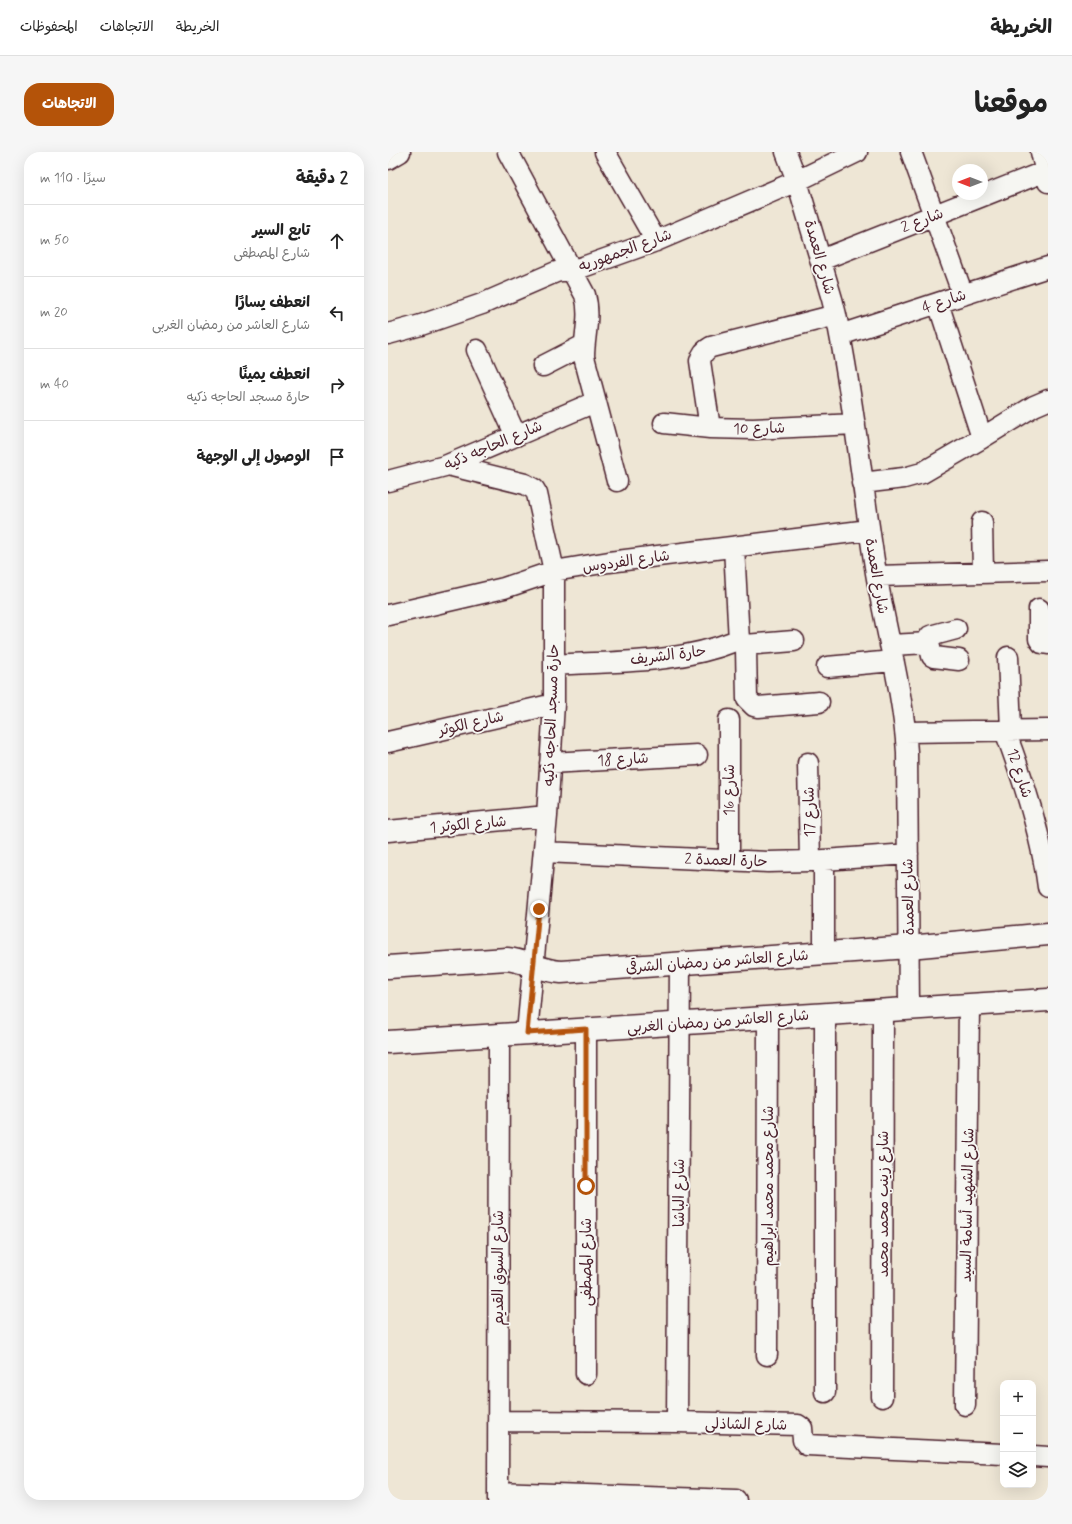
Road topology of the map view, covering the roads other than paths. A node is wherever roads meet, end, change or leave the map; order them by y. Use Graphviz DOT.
graph roads {
  1 [pos="400,152"];
  2 [pos="508,152"];
  3 [pos="604,152"];
  4 [pos="786,152"];
  5 [pos="857,152"];
  6 [pos="911,152"];
  7 [pos="388,159"];
  8 [pos="1045,166"];
  9 [pos="797,181"];
  10 [pos="934,215"];
  11 [pos="656,241"];
  12 [pos="821,260"];
  13 [pos="1048,268"];
  14 [pos="571,269"];
  15 [pos="963,295"];
  16 [pos="938,303"];
  17 [pos="836,315"];
  18 [pos="388,334"];
  19 [pos="840,335"];
  20 [pos="584,345"];
  21 [pos="477,350"];
  22 [pos="543,366"];
  23 [pos="1048,395"];
  24 [pos="595,402"];
  25 [pos="664,424"];
  26 [pos="855,424"];
  27 [pos="710,428"];
  28 [pos="516,436"];
  29 [pos="982,438"];
  30 [pos="448,465"];
  31 [pos="388,481"];
  32 [pos="617,481"];
  33 [pos="862,483"];
  34 [pos="982,522"];
  35 [pos="869,530"];
  36 [pos="734,547"];
  37 [pos="554,571"];
  38 [pos="1048,571"];
  39 [pos="983,573"];
  40 [pos="877,576"];
  41 [pos="1039,609"];
  42 [pos="388,615"];
  43 [pos="956,629"];
  44 [pos="794,641"];
  45 [pos="929,642"];
  46 [pos="742,643"];
  47 [pos="1048,644"];
  48 [pos="892,653"];
  49 [pos="1008,657"];
  50 [pos="959,660"];
  51 [pos="554,665"];
  52 [pos="827,668"];
  53 [pos="819,702"];
  54 [pos="554,704"];
  55 [pos="729,720"];
  56 [pos="1048,730"];
  57 [pos="1008,731"];
  58 [pos="906,732"];
  59 [pos="388,742"];
  60 [pos="696,755"];
  61 [pos="550,763"];
  62 [pos="808,763"];
  63 [pos="547,816"];
  64 [pos="388,831"];
  65 [pos="544,852"];
  66 [pos="908,854"];
  67 [pos="729,861"];
  68 [pos="817,861"];
  69 [pos="1048,886"];
  70 [pos="1048,934"];
  71 [pos="909,947"];
  72 [pos="824,953"];
  73 [pos="680,963"];
  74 [pos="534,966"];
  75 [pos="388,967"];
  76 [pos="1048,1000"];
  77 [pos="969,1005"];
  78 [pos="909,1008"];
  79 [pos="883,1010"];
  80 [pos="825,1014"];
  81 [pos="768,1018"];
  82 [pos="680,1023"];
  83 [pos="586,1029"];
  84 [pos="527,1033"];
  85 [pos="499,1035"];
  86 [pos="388,1042"];
  87 [pos="767,1355"];
  88 [pos="586,1374"];
  89 [pos="825,1392"];
  90 [pos="882,1397"];
  91 [pos="965,1405"];
  92 [pos="498,1421"];
  93 [pos="677,1422"];
  94 [pos="1000,1454"];
  95 [pos="1036,1456"];
  96 [pos="1048,1456"];
  97 [pos="498,1496"];
  98 [pos="736,1500"];
  1 -- 7 [label="street"];
  2 -- 14 [label="street"];
  3 -- 11 [label="street"];
  4 -- 9 [label="street, شارع العمدة"];
  5 -- 9 [label="street, شارع الجمهوريه"];
  6 -- 10 [label="street"];
  8 -- 10 [label="street, شارع 2"];
  9 -- 11 [label="street, شارع الجمهوريه"];
  9 -- 12 [label="street, شارع العمدة"];
  10 -- 12 [label="street, شارع 2"];
  10 -- 15 [label="street"];
  11 -- 14 [label="street, شارع الجمهوريه"];
  12 -- 17 [label="street, شارع العمدة"];
  13 -- 15 [label="street, شارع 4"];
  14 -- 18 [label="street, شارع الجمهوريه"];
  14 -- 20 [label="street"];
  15 -- 16 [label="street, شارع 4"];
  16 -- 19 [label="street, شارع 4"];
  16 -- 29 [label="street"];
  17 -- 19 [label="street, شارع العمدة"];
  17 -- 27 [label="street"];
  19 -- 26 [label="street, شارع العمدة"];
  20 -- 22 [label="street"];
  20 -- 24 [label="street"];
  21 -- 28 [label="street"];
  23 -- 29 [label="street"];
  24 -- 28 [label="street, شارع الحاجه ذكيه"];
  24 -- 32 [label="street"];
  25 -- 27 [label="street, شارع 10"];
  26 -- 27 [label="street, شارع 10"];
  26 -- 33 [label="street, شارع العمدة"];
  28 -- 30 [label="street, شارع الحاجه ذكيه"];
  29 -- 33 [label="street"];
  30 -- 31 [label="street, شارع الحاجه ذكيه"];
  30 -- 37 [label="street, حارة مسجد الحاجه ذكيه"];
  33 -- 35 [label="street, شارع العمدة"];
  34 -- 39 [label="street"];
  35 -- 36 [label="street, شارع الفردوس"];
  35 -- 40 [label="street, شارع العمدة"];
  36 -- 37 [label="street, شارع الفردوس"];
  36 -- 46 [label="street"];
  37 -- 42 [label="street, شارع الفردوس"];
  37 -- 51 [label="street, حارة مسجد الحاجه ذكيه"];
  38 -- 39 [label="street"];
  39 -- 40 [label="street"];
  40 -- 48 [label="street, شارع العمدة"];
  41 -- 47 [label="street"];
  43 -- 45 [label="street"];
  44 -- 46 [label="street, حارة الشريف"];
  45 -- 48 [label="street"];
  45 -- 50 [label="street"];
  46 -- 51 [label="street, حارة الشريف"];
  46 -- 53 [label="street"];
  48 -- 52 [label="street"];
  48 -- 58 [label="street, شارع العمدة"];
  49 -- 57 [label="street, شارع 12"];
  51 -- 54 [label="street, حارة مسجد الحاجه ذكيه"];
  54 -- 59 [label="street, شارع الكوثر"];
  54 -- 61 [label="street, حارة مسجد الحاجه ذكيه"];
  55 -- 67 [label="street, شارع 16"];
  56 -- 57 [label="street"];
  57 -- 58 [label="street"];
  57 -- 69 [label="street, شارع 12"];
  58 -- 66 [label="street, شارع العمدة"];
  60 -- 61 [label="street, شارع 18"];
  61 -- 63 [label="street, حارة مسجد الحاجه ذكيه"];
  62 -- 68 [label="street, شارع 17"];
  63 -- 64 [label="street, شارع الكوثر 1"];
  63 -- 65 [label="street, حارة مسجد الحاجه ذكيه"];
  65 -- 67 [label="street, حارة العمدة 2"];
  65 -- 74 [label="street, حارة مسجد الحاجه ذكيه"];
  66 -- 68 [label="street, حارة العمدة 2"];
  66 -- 71 [label="street, شارع العمدة"];
  67 -- 68 [label="street, حارة العمدة 2"];
  68 -- 72 [label="street, شارع 17"];
  70 -- 71 [label="street, شارع العاشر من رمضان الشرقى"];
  71 -- 72 [label="street, شارع العاشر من رمضان الشرقى"];
  71 -- 78 [label="street, شارع العمدة"];
  72 -- 73 [label="street, شارع العاشر من رمضان الشرقى"];
  73 -- 74 [label="street, شارع العاشر من رمضان الشرقى"];
  73 -- 82 [label="street, شارع الباشا"];
  74 -- 75 [label="street, شارع العاشر من رمضان الشرقى"];
  74 -- 84 [label="street, حارة مسجد الحاجه ذكيه"];
  76 -- 77 [label="street, شارع العاشر من رمضان الغربى"];
  77 -- 78 [label="street, شارع العاشر من رمضان الغربى"];
  77 -- 91 [label="street, شارع الشهيد أسامة السيد"];
  78 -- 79 [label="street, شارع العاشر من رمضان الغربى"];
  79 -- 80 [label="street, شارع العاشر من رمضان الغربى"];
  79 -- 90 [label="street, شارع زينب محمد محمد"];
  80 -- 81 [label="street, شارع العاشر من رمضان الغربى"];
  80 -- 89 [label="street"];
  81 -- 82 [label="street, شارع العاشر من رمضان الغربى"];
  81 -- 87 [label="street, شارع محمد محمد ابراهيم"];
  82 -- 83 [label="street, شارع العاشر من رمضان الغربى"];
  82 -- 93 [label="street, شارع الباشا"];
  83 -- 84 [label="street, شارع العاشر من رمضان الغربى"];
  83 -- 88 [label="street, شارع المصطفى"];
  84 -- 85 [label="street, شارع العاشر من رمضان الغربى"];
  85 -- 86 [label="street, شارع العاشر من رمضان الغربى"];
  85 -- 92 [label="street, شارع السوق القديم"];
  92 -- 93 [label="street, شارع الشاذلى"];
  92 -- 97 [label="street, شارع السوق القديم"];
  93 -- 94 [label="street, شارع الشاذلى"];
  95 -- 96 [label="street"];
  97 -- 98 [label="street"];
}
